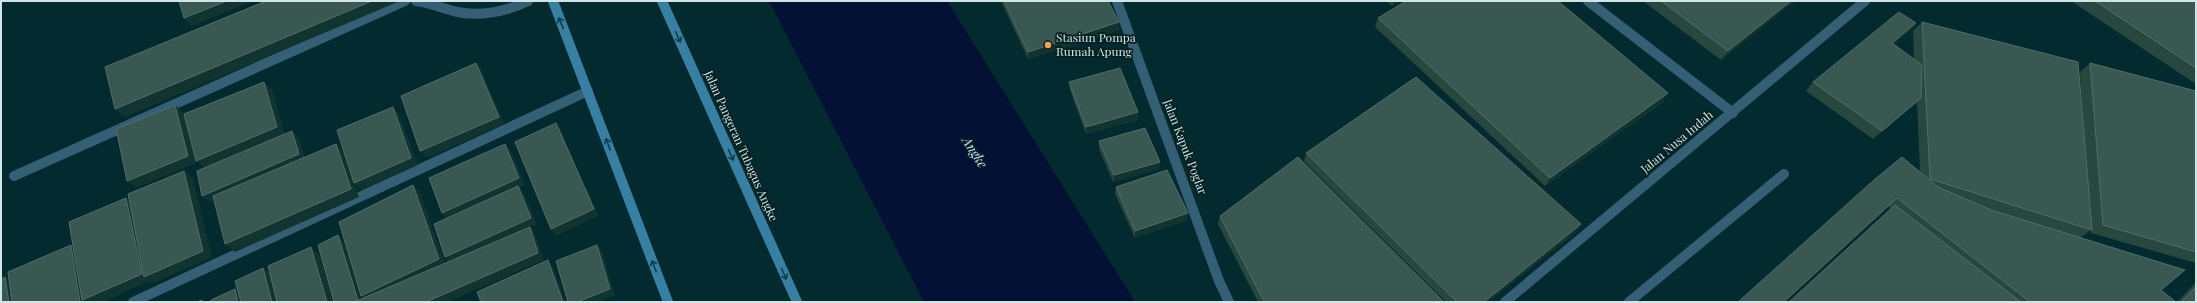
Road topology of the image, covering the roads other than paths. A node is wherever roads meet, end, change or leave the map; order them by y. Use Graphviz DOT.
graph roads {
  1 [pos="405,1"];
  2 [pos="416,1"];
  3 [pos="528,1"];
  4 [pos="553,1"];
  5 [pos="662,1"];
  6 [pos="1117,1"];
  7 [pos="1588,1"];
  8 [pos="1865,1"];
  9 [pos="588,91"];
  10 [pos="1733,113"];
  11 [pos="1784,174"];
  12 [pos="14,176"];
  13 [pos="133,302"];
  14 [pos="668,302"];
  15 [pos="797,302"];
  16 [pos="1229,302"];
  17 [pos="1505,302"];
  18 [pos="1629,302"];
  1 -- 12 [label="street"];
  2 -- 3 [label="street"];
  9 -- 4 [label="main road, one-way"];
  5 -- 15 [label="main road, Jalan Pangeran Tubagus Angke, one-way"];
  6 -- 16 [label="street, Jalan Kapuk Poglar"];
  7 -- 10 [label="street"];
  8 -- 10 [label="street, Jalan Nusa Indah"];
  9 -- 13 [label="street"];
  14 -- 9 [label="main road, one-way"];
  10 -- 17 [label="street, Jalan Nusa Indah"];
  11 -- 18 [label="street"];
}
